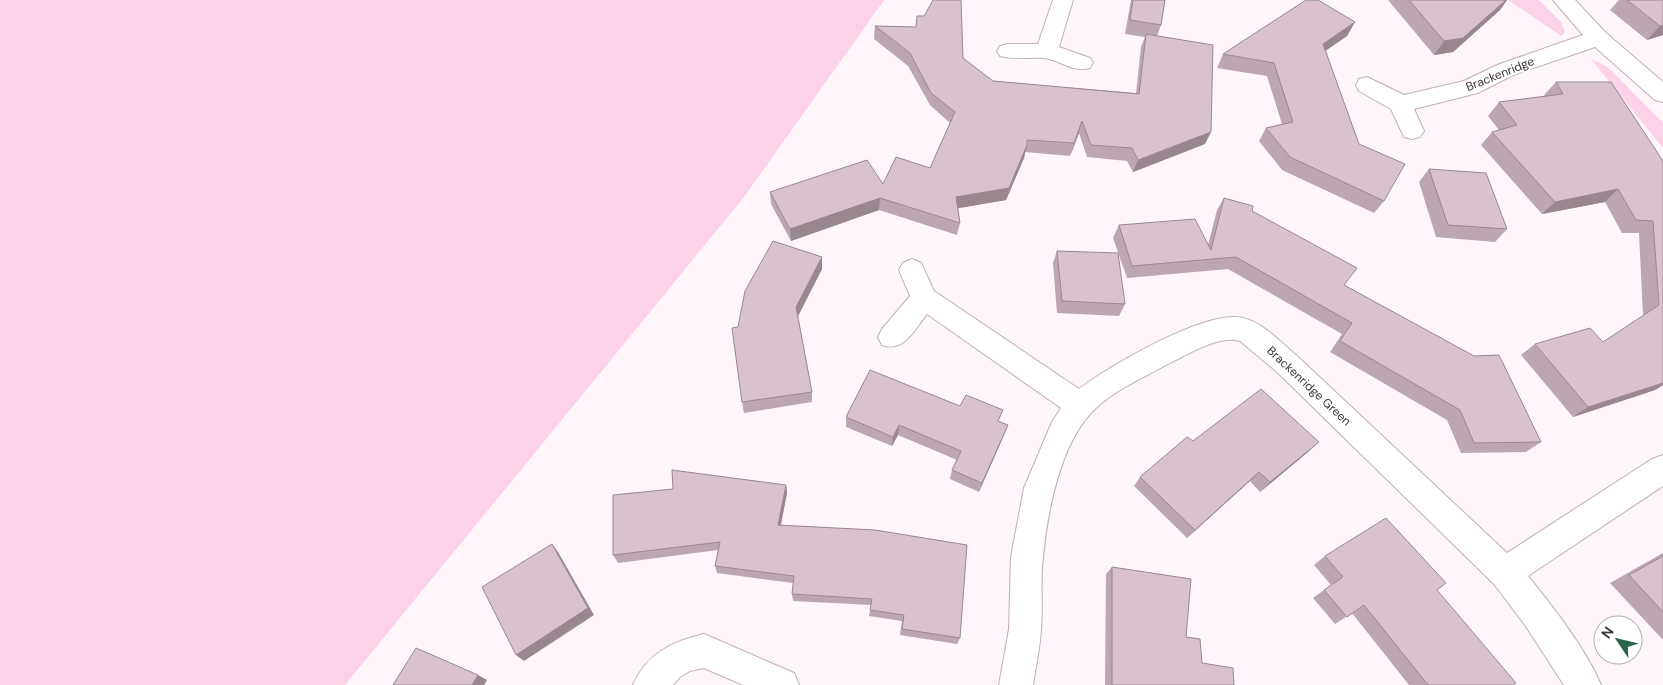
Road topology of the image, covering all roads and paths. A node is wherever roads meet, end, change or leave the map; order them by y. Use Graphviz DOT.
graph roads {
  1 [pos="1062,0"];
  2 [pos="1563,0"];
  3 [pos="1598,38"];
  4 [pos="1008,51"];
  5 [pos="1047,51"];
  6 [pos="1082,63"];
  7 [pos="1367,85"];
  8 [pos="1663,94"];
  9 [pos="1400,104"];
  10 [pos="1412,131"];
  11 [pos="912,270"];
  12 [pos="924,298"];
  13 [pos="892,337"];
  14 [pos="1080,405"];
  15 [pos="1663,469"];
  16 [pos="1505,573"];
  17 [pos="650,685"];
  18 [pos="782,685"];
  19 [pos="1016,685"];
  20 [pos="1584,685"];
  1 -- 5 [label="street"];
  2 -- 3 [label="street"];
  3 -- 8 [label="street"];
  3 -- 9 [label="street, Brackenridge"];
  4 -- 5 [label="street"];
  5 -- 6 [label="street"];
  7 -- 9 [label="street"];
  9 -- 10 [label="street"];
  11 -- 12 [label="street"];
  12 -- 13 [label="street"];
  12 -- 14 [label="street"];
  14 -- 16 [label="street, Brackenridge Green"];
  14 -- 19 [label="street, Brackenridge Green"];
  15 -- 16 [label="street"];
  16 -- 20 [label="street, Brackenridge Green"];
  17 -- 18 [label="street"];
}
